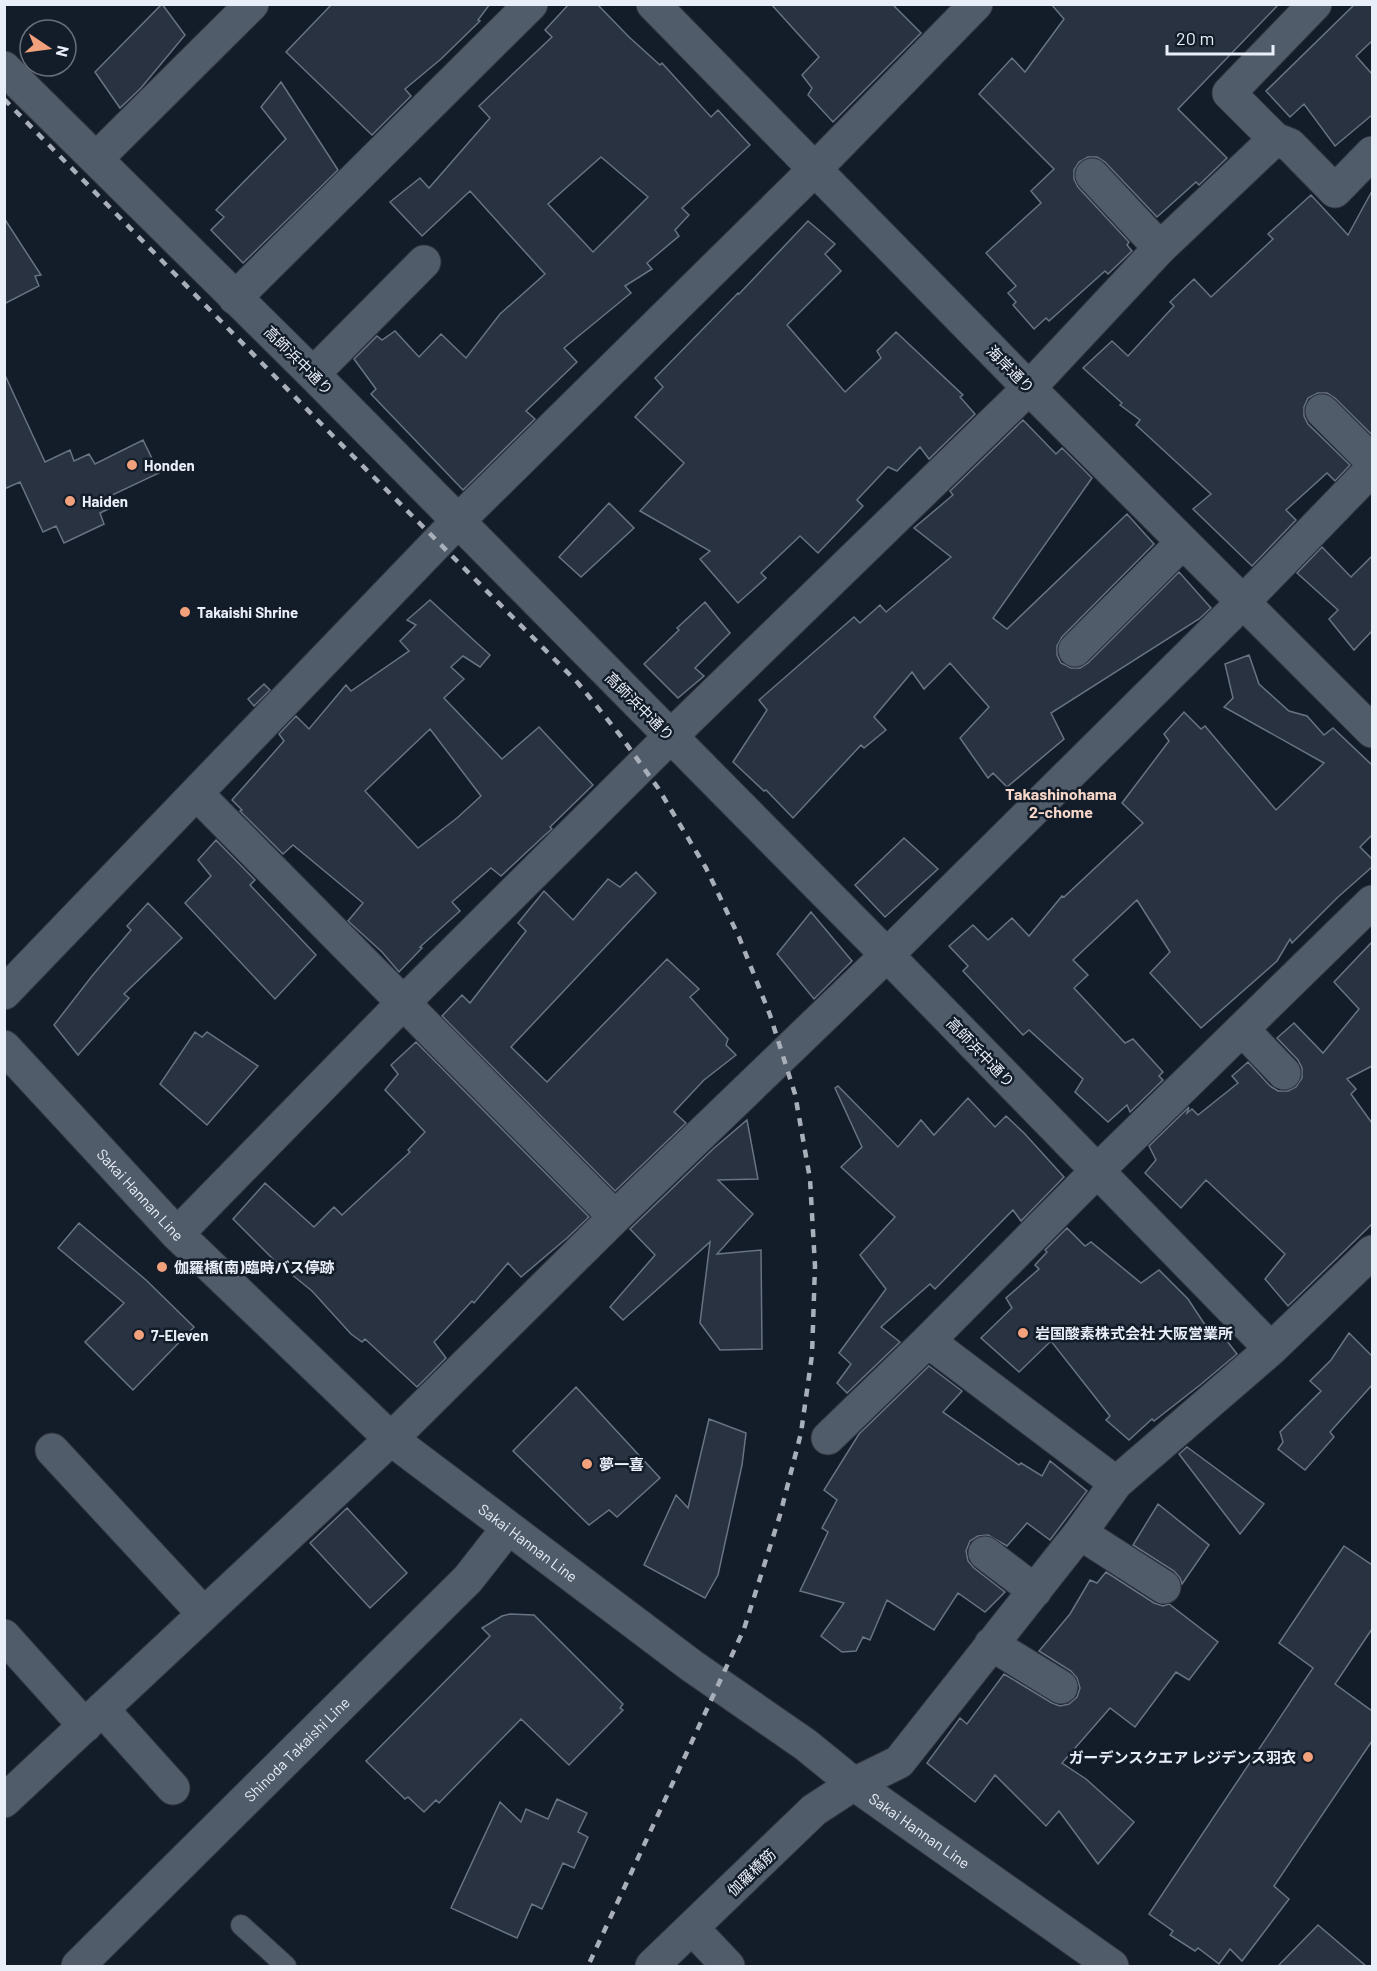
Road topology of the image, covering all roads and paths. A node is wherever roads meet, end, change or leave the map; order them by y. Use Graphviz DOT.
graph roads {
  1 [pos="252,4"];
  2 [pos="531,4"];
  3 [pos="653,4"];
  4 [pos="976,4"];
  5 [pos="1316,4"];
  6 [pos="4,68"];
  7 [pos="1275,139"];
  8 [pos="1372,153"];
  9 [pos="96,159"];
  10 [pos="814,170"];
  11 [pos="1092,175"];
  12 [pos="1160,248"];
  13 [pos="424,262"];
  14 [pos="236,298"];
  15 [pos="313,374"];
  16 [pos="1029,388"];
  17 [pos="1322,411"];
  18 [pos="1372,461"];
  19 [pos="1372,469"];
  20 [pos="457,522"];
  21 [pos="1183,542"];
  22 [pos="1244,601"];
  23 [pos="1075,650"];
  24 [pos="1372,731"];
  25 [pos="670,736"];
  26 [pos="197,794"];
  27 [pos="1372,902"];
  28 [pos="887,956"];
  29 [pos="4,993"];
  30 [pos="402,1004"];
  31 [pos="1242,1029"];
  32 [pos="4,1047"];
  33 [pos="1284,1073"];
  34 [pos="1098,1170"];
  35 [pos="615,1217"];
  36 [pos="177,1234"];
  37 [pos="1372,1252"];
  38 [pos="928,1341"];
  39 [pos="1271,1349"];
  40 [pos="828,1438"];
  41 [pos="391,1439"];
  42 [pos="52,1450"];
  43 [pos="1116,1483"];
  44 [pos="508,1528"];
  45 [pos="1080,1533"];
  46 [pos="985,1553"];
  47 [pos="1164,1587"];
  48 [pos="1035,1591"];
  49 [pos="204,1614"];
  50 [pos="4,1636"];
  51 [pos="992,1644"];
  52 [pos="1061,1688"];
  53 [pos="93,1718"];
  54 [pos="854,1784"];
  55 [pos="173,1788"];
  56 [pos="4,1801"];
  57 [pos="241,1925"];
  58 [pos="693,1929"];
  59 [pos="78,1966"];
  60 [pos="286,1966"];
  61 [pos="652,1966"];
  62 [pos="728,1966"];
  63 [pos="1112,1966"];
  1 -- 9 [label="street"];
  2 -- 14 [label="street"];
  3 -- 10 [label="street, 海岸通り"];
  4 -- 10 [label="street"];
  5 -- 7 [label="street"];
  6 -- 9 [label="street, 高師浜中通り"];
  7 -- 8 [label="street"];
  7 -- 12 [label="street"];
  9 -- 14 [label="street, 高師浜中通り"];
  10 -- 16 [label="street, 海岸通り"];
  10 -- 20 [label="street"];
  11 -- 12 [label="street"];
  12 -- 16 [label="street"];
  13 -- 15 [label="street"];
  14 -- 15 [label="street, 高師浜中通り"];
  15 -- 20 [label="street, 高師浜中通り"];
  16 -- 21 [label="street, 海岸通り"];
  16 -- 25 [label="street"];
  17 -- 18 [label="street"];
  19 -- 22 [label="street"];
  20 -- 25 [label="street, 高師浜中通り"];
  20 -- 26 [label="street"];
  21 -- 22 [label="street, 海岸通り"];
  21 -- 23 [label="street"];
  22 -- 24 [label="street, 海岸通り"];
  22 -- 28 [label="street"];
  25 -- 28 [label="street, 高師浜中通り"];
  25 -- 30 [label="street"];
  26 -- 29 [label="street"];
  26 -- 30 [label="street"];
  27 -- 31 [label="street"];
  28 -- 34 [label="street, 高師浜中通り"];
  28 -- 35 [label="street"];
  30 -- 35 [label="street"];
  30 -- 36 [label="street"];
  31 -- 33 [label="street"];
  31 -- 34 [label="street"];
  32 -- 36 [label="street, Sakai Hannan Line"];
  34 -- 38 [label="street"];
  34 -- 39 [label="street, 高師浜中通り"];
  35 -- 41 [label="street"];
  36 -- 41 [label="street, Sakai Hannan Line"];
  37 -- 39 [label="street, 伽羅橋筋"];
  38 -- 40 [label="street"];
  38 -- 43 [label="street"];
  39 -- 43 [label="street, 伽羅橋筋"];
  41 -- 44 [label="street, Sakai Hannan Line"];
  41 -- 49 [label="street"];
  42 -- 49 [label="street"];
  43 -- 45 [label="street, 伽羅橋筋"];
  44 -- 54 [label="street, Sakai Hannan Line"];
  44 -- 59 [label="street, Shinoda Takaishi Line"];
  45 -- 47 [label="street"];
  45 -- 48 [label="street, 伽羅橋筋"];
  46 -- 48 [label="street"];
  48 -- 51 [label="street, 伽羅橋筋"];
  49 -- 53 [label="street"];
  50 -- 53 [label="street"];
  51 -- 52 [label="street"];
  51 -- 54 [label="street, 伽羅橋筋"];
  53 -- 55 [label="street"];
  53 -- 56 [label="street"];
  54 -- 58 [label="street, 伽羅橋筋"];
  54 -- 63 [label="street, Sakai Hannan Line"];
  57 -- 60 [label="lane"];
  58 -- 61 [label="street, 伽羅橋筋"];
  58 -- 62 [label="street"];
}
